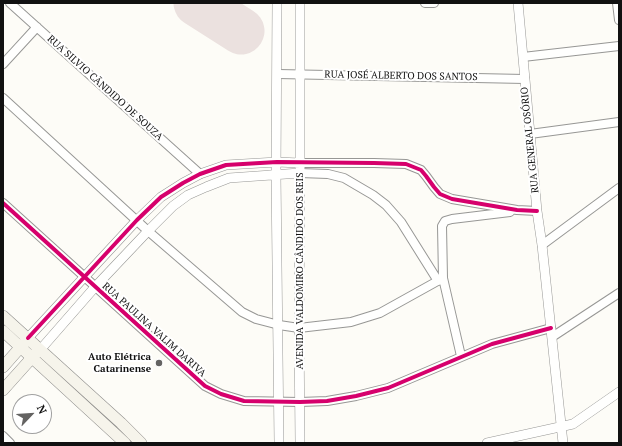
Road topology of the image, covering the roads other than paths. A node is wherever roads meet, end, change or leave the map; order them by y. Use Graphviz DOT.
graph roads {
  1 [pos="10,3"];
  2 [pos="278,3"];
  3 [pos="300,3"];
  4 [pos="425,3"];
  5 [pos="434,3"];
  6 [pos="518,3"];
  7 [pos="618,7"];
  8 [pos="619,20"];
  9 [pos="37,27"];
  10 [pos="619,46"];
  11 [pos="523,57"];
  12 [pos="3,64"];
  13 [pos="278,74"];
  14 [pos="300,74"];
  15 [pos="525,79"];
  16 [pos="3,98"];
  17 [pos="619,122"];
  18 [pos="530,134"];
  19 [pos="277,162"];
  20 [pos="300,163"];
  21 [pos="226,165"];
  22 [pos="300,173"];
  23 [pos="200,174"];
  24 [pos="276,174"];
  25 [pos="229,178"];
  26 [pos="206,187"];
  27 [pos="619,188"];
  28 [pos="3,203"];
  29 [pos="517,210"];
  30 [pos="537,212"];
  31 [pos="137,220"];
  32 [pos="148,231"];
  33 [pos="542,245"];
  34 [pos="84,277"];
  35 [pos="440,279"];
  36 [pos="95,287"];
  37 [pos="619,293"];
  38 [pos="3,316"];
  39 [pos="279,325"];
  40 [pos="299,328"];
  41 [pos="3,331"];
  42 [pos="551,333"];
  43 [pos="24,343"];
  44 [pos="36,353"];
  45 [pos="461,356"];
  46 [pos="3,367"];
  47 [pos="3,390"];
  48 [pos="619,392"];
  49 [pos="300,402"];
  50 [pos="279,403"];
  51 [pos="562,427"];
  52 [pos="3,436"];
  53 [pos="10,443"];
  54 [pos="125,443"];
  55 [pos="141,443"];
  56 [pos="279,443"];
  57 [pos="300,443"];
  58 [pos="487,443"];
  59 [pos="563,443"];
  1 -- 9 [label="street, RUA SILVIO CÃNDIDO DE SOUZA"];
  2 -- 13 [label="street"];
  3 -- 14 [label="street, AVENIDA VALDOMIRO CÂNDIDO DOS REIS"];
  4 -- 5 [label="street"];
  6 -- 11 [label="street, RUA GENERAL OSÓRIO"];
  7 -- 8 [label="street"];
  9 -- 12 [label="street"];
  9 -- 23 [label="street, RUA SILVIO CÃNDIDO DE SOUZA"];
  10 -- 11 [label="street"];
  11 -- 15 [label="street, RUA GENERAL OSÓRIO"];
  13 -- 14 [label="street, RUA JOSÉ ALBERTO DOS SANTOS"];
  13 -- 19 [label="street"];
  14 -- 15 [label="street, RUA JOSÉ ALBERTO DOS SANTOS"];
  14 -- 20 [label="street, AVENIDA VALDOMIRO CÂNDIDO DOS REIS"];
  15 -- 18 [label="street, RUA GENERAL OSÓRIO"];
  16 -- 31 [label="street"];
  17 -- 18 [label="street"];
  18 -- 30 [label="street, RUA GENERAL OSÓRIO"];
  19 -- 20 [label="street"];
  19 -- 21 [label="street"];
  19 -- 24 [label="street"];
  20 -- 22 [label="street, AVENIDA VALDOMIRO CÂNDIDO DOS REIS"];
  20 -- 29 [label="street"];
  21 -- 23 [label="street"];
  21 -- 25 [label="street"];
  22 -- 24 [label="street"];
  22 -- 35 [label="street"];
  22 -- 40 [label="street, AVENIDA VALDOMIRO CÂNDIDO DOS REIS"];
  23 -- 26 [label="street"];
  23 -- 31 [label="street"];
  24 -- 25 [label="street"];
  24 -- 39 [label="street"];
  25 -- 26 [label="street"];
  26 -- 32 [label="street"];
  27 -- 33 [label="street"];
  28 -- 34 [label="street, RUA PAULINA VALIM DARIVA"];
  29 -- 30 [label="street"];
  29 -- 35 [label="street"];
  30 -- 33 [label="street, RUA GENERAL OSÓRIO"];
  31 -- 32 [label="street"];
  31 -- 34 [label="street"];
  32 -- 36 [label="street"];
  32 -- 39 [label="street"];
  33 -- 42 [label="street, RUA GENERAL OSÓRIO"];
  34 -- 36 [label="street, RUA PAULINA VALIM DARIVA"];
  34 -- 43 [label="street"];
  35 -- 40 [label="street"];
  35 -- 45 [label="street"];
  36 -- 44 [label="street"];
  36 -- 50 [label="street, RUA PAULINA VALIM DARIVA"];
  37 -- 42 [label="street, RUA PAULINA VALIM DARIVA"];
  38 -- 43 [label="main road"];
  39 -- 40 [label="street"];
  39 -- 50 [label="street"];
  40 -- 49 [label="street, AVENIDA VALDOMIRO CÂNDIDO DOS REIS"];
  41 -- 43 [label="main road"];
  42 -- 45 [label="street, RUA PAULINA VALIM DARIVA"];
  42 -- 51 [label="street, RUA GENERAL OSÓRIO"];
  43 -- 44 [label="main road"];
  43 -- 46 [label="main road"];
  44 -- 47 [label="main road"];
  44 -- 54 [label="main road"];
  44 -- 55 [label="main road"];
  45 -- 49 [label="street, RUA PAULINA VALIM DARIVA"];
  48 -- 51 [label="street"];
  49 -- 50 [label="street, RUA PAULINA VALIM DARIVA"];
  49 -- 57 [label="street, AVENIDA VALDOMIRO CÂNDIDO DOS REIS"];
  50 -- 56 [label="street"];
  51 -- 58 [label="street"];
  51 -- 59 [label="street, RUA GENERAL OSÓRIO"];
  52 -- 53 [label="street"];
}
